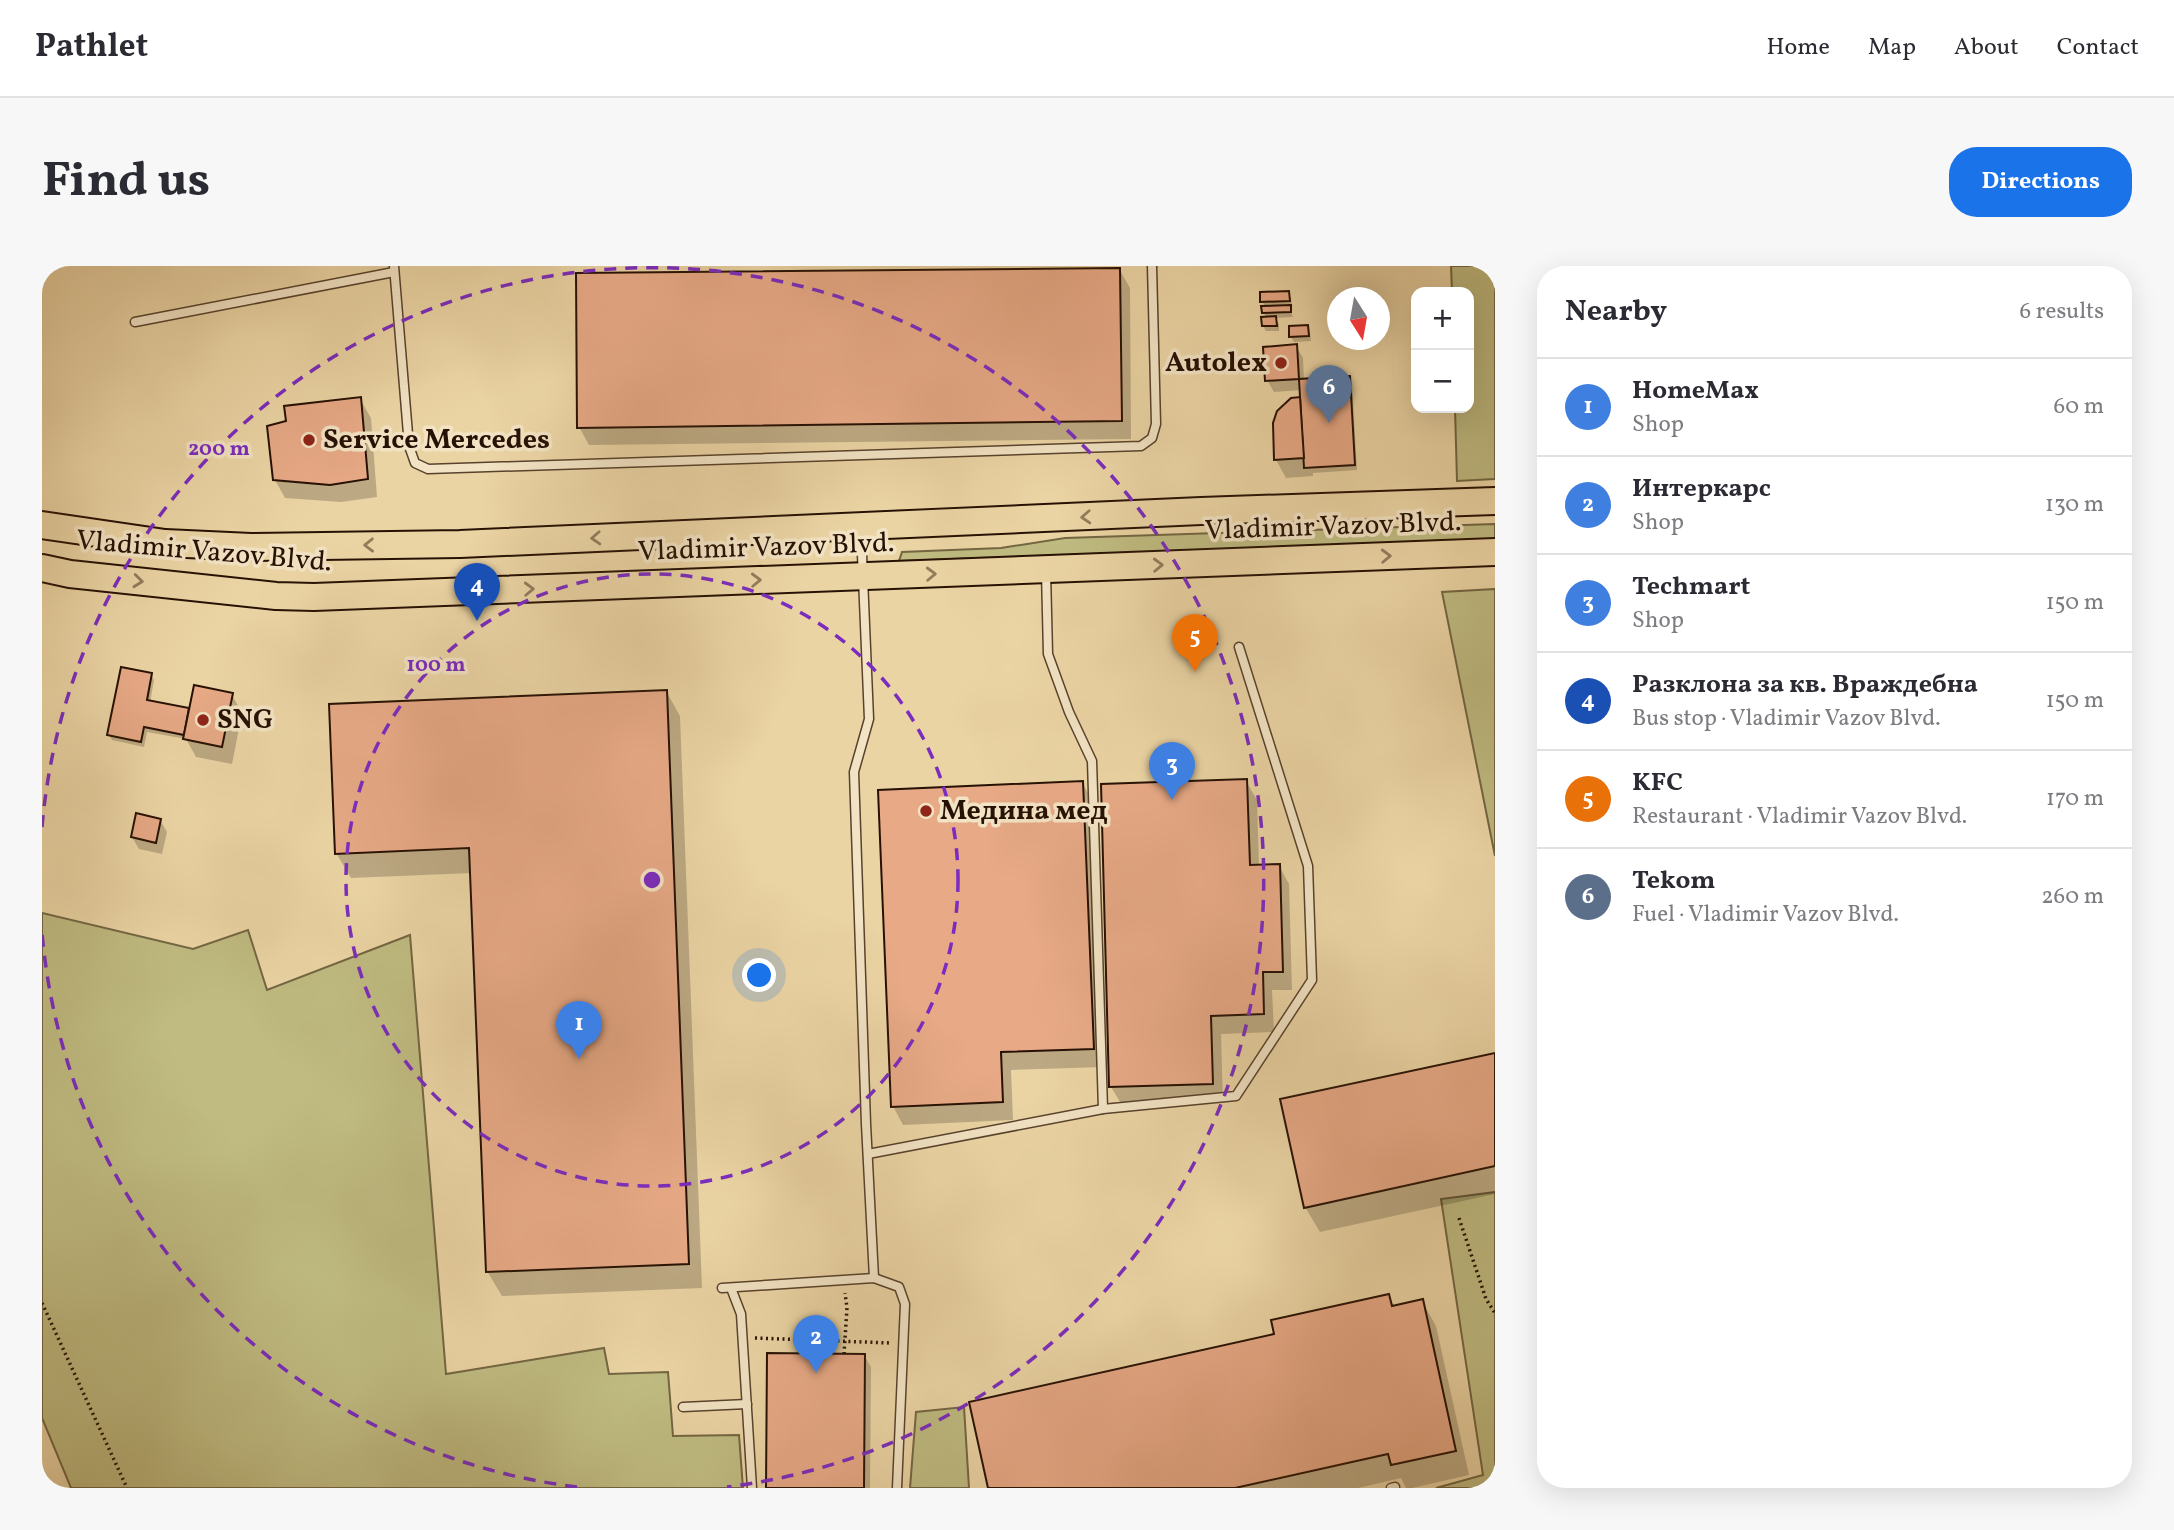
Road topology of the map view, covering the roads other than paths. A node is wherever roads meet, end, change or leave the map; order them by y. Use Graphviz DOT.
graph roads {
  1 [pos="1152,266"];
  2 [pos="394,269"];
  3 [pos="135,322"];
  4 [pos="1495,501"];
  5 [pos="42,525"];
  6 [pos="860,526"];
  7 [pos="1495,552"];
  8 [pos="42,568"];
  9 [pos="1046,570"];
  10 [pos="863,576"];
  11 [pos="1239,647"];
  12 [pos="1103,1110"];
  13 [pos="868,1154"];
  14 [pos="874,1278"];
  15 [pos="747,1404"];
  16 [pos="683,1407"];
  17 [pos="752,1488"];
  18 [pos="897,1488"];
  1 -- 2 [label="lane"];
  2 -- 3 [label="lane"];
  4 -- 6 [label="main road, Vladimir Vazov Blvd., one-way"];
  6 -- 5 [label="main road, Vladimir Vazov Blvd., one-way"];
  6 -- 10 [label="lane"];
  9 -- 7 [label="main road, Vladimir Vazov Blvd., one-way"];
  8 -- 10 [label="main road, Vladimir Vazov Blvd., one-way"];
  10 -- 9 [label="main road, Vladimir Vazov Blvd., one-way"];
  9 -- 12 [label="lane"];
  10 -- 13 [label="lane"];
  11 -- 12 [label="lane"];
  12 -- 13 [label="lane"];
  13 -- 14 [label="lane"];
  14 -- 15 [label="lane"];
  14 -- 18 [label="lane"];
  15 -- 16 [label="lane"];
  15 -- 17 [label="lane"];
}
